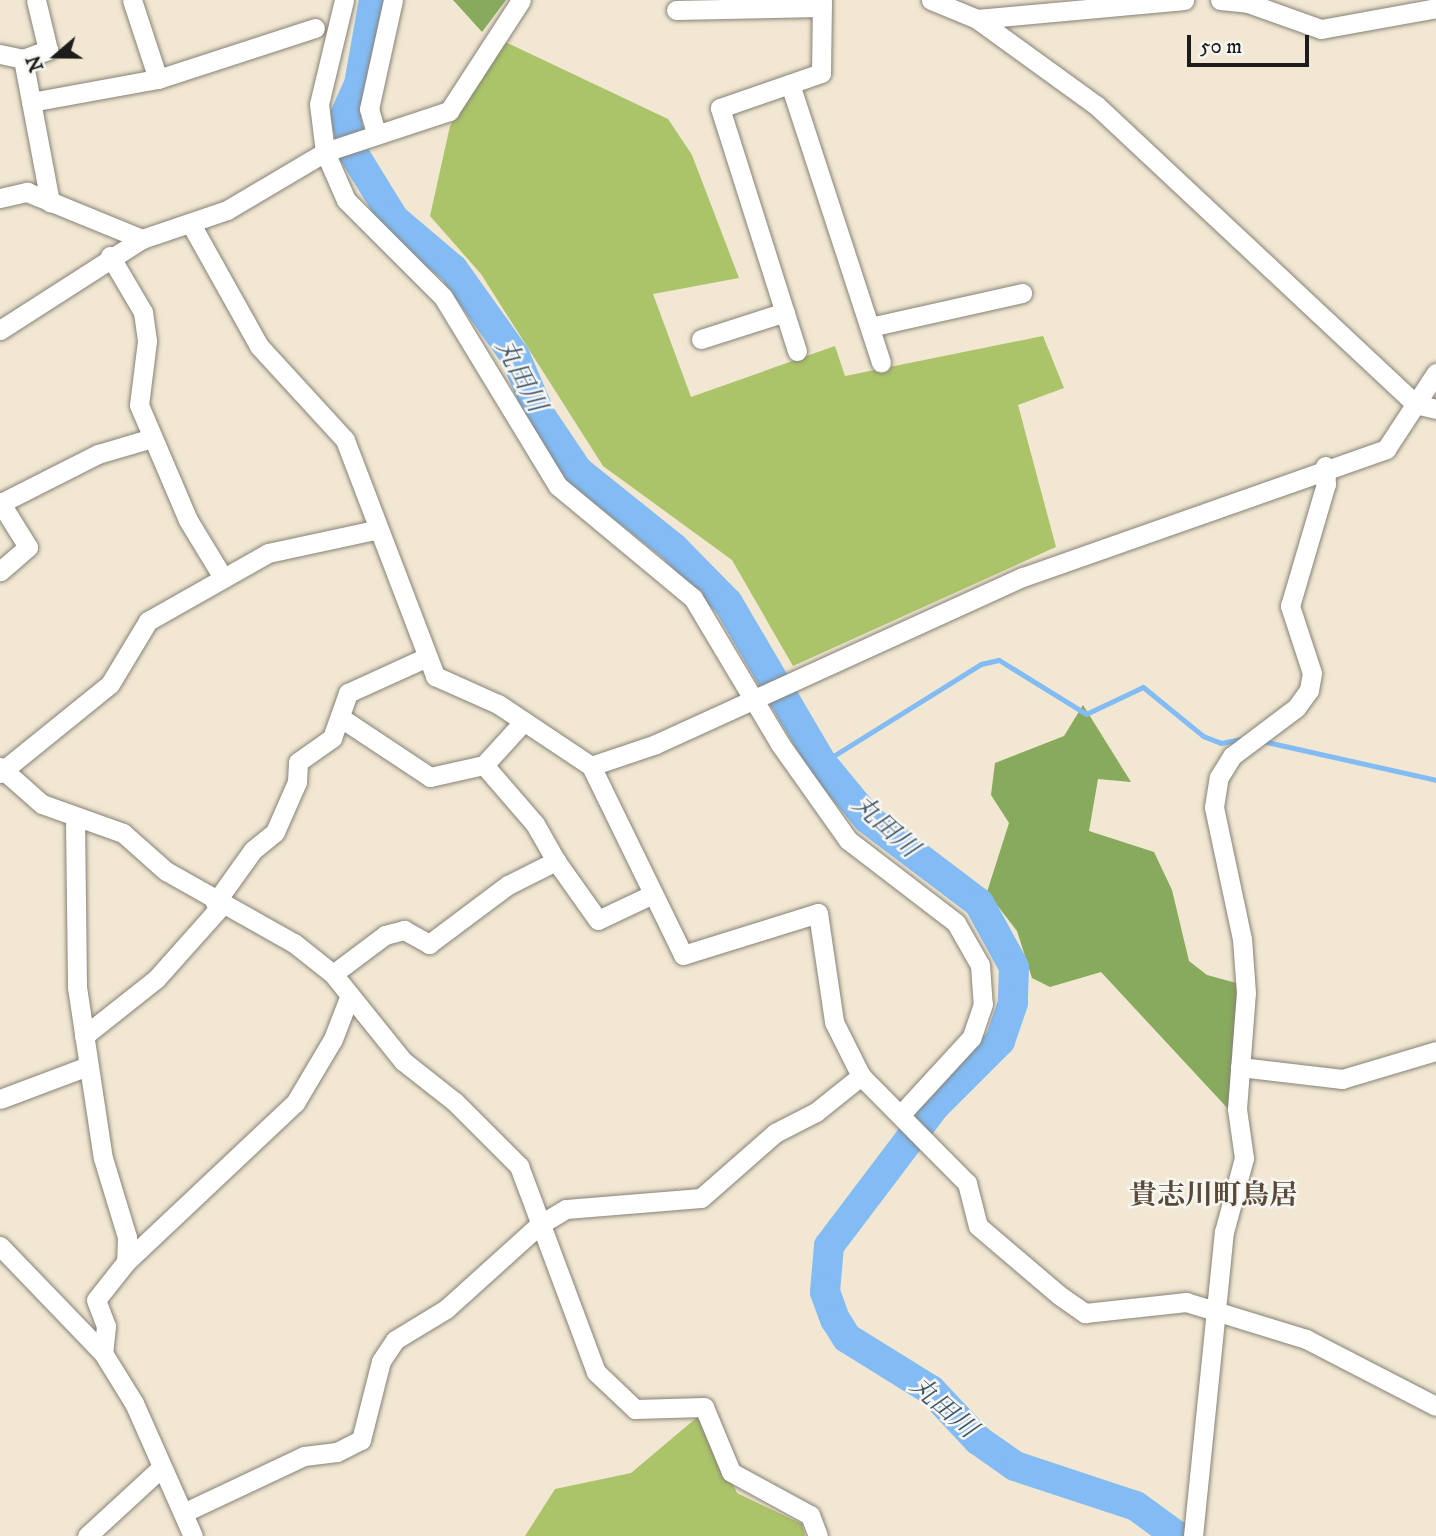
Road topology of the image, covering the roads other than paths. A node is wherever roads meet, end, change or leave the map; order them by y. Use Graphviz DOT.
graph roads {
  1 [pos="36,0"];
  2 [pos="132,0"];
  3 [pos="344,0"];
  4 [pos="393,0"];
  5 [pos="521,0"];
  6 [pos="931,0"];
  7 [pos="1184,0"];
  8 [pos="1220,0"];
  9 [pos="821,3"];
  10 [pos="1103,3"];
  11 [pos="1436,8"];
  12 [pos="676,10"];
  13 [pos="977,19"];
  14 [pos="315,28"];
  15 [pos="0,54"];
  16 [pos="23,59"];
  17 [pos="158,79"];
  18 [pos="790,84"];
  19 [pos="31,102"];
  20 [pos="376,133"];
  21 [pos="325,152"];
  22 [pos="0,198"];
  23 [pos="50,202"];
  24 [pos="192,226"];
  25 [pos="142,239"];
  26 [pos="110,256"];
  27 [pos="1022,293"];
  28 [pos="785,312"];
  29 [pos="870,327"];
  30 [pos="0,330"];
  31 [pos="701,339"];
  32 [pos="797,351"];
  33 [pos="881,362"];
  34 [pos="1436,373"];
  35 [pos="1415,404"];
  36 [pos="1436,409"];
  37 [pos="152,438"];
  38 [pos="1325,466"];
  39 [pos="1,503"];
  40 [pos="374,530"];
  41 [pos="0,571"];
  42 [pos="222,576"];
  43 [pos="427,657"];
  44 [pos="751,698"];
  45 [pos="341,718"];
  46 [pos="524,721"];
  47 [pos="484,765"];
  48 [pos="591,766"];
  49 [pos="1,770"];
  50 [pos="75,820"];
  51 [pos="556,861"];
  52 [pos="651,895"];
  53 [pos="218,904"];
  54 [pos="333,974"];
  55 [pos="350,995"];
  56 [pos="84,1036"];
  57 [pos="1436,1051"];
  58 [pos="88,1066"];
  59 [pos="1240,1068"];
  60 [pos="862,1076"];
  61 [pos="0,1099"];
  62 [pos="902,1112"];
  63 [pos="539,1225"];
  64 [pos="0,1246"];
  65 [pos="126,1262"];
  66 [pos="1220,1313"];
  67 [pos="103,1353"];
  68 [pos="1436,1406"];
  69 [pos="161,1468"];
  70 [pos="183,1513"];
  71 [pos="1194,1530"];
  72 [pos="87,1536"];
  73 [pos="193,1536"];
  74 [pos="818,1536"];
  1 -- 16 [label="street"];
  2 -- 17 [label="street"];
  3 -- 21 [label="street"];
  4 -- 20 [label="street"];
  5 -- 20 [label="street"];
  6 -- 13 [label="street"];
  7 -- 10 [label="street"];
  8 -- 11 [label="street"];
  9 -- 12 [label="street"];
  9 -- 18 [label="street"];
  10 -- 13 [label="street"];
  13 -- 35 [label="street"];
  14 -- 17 [label="street"];
  15 -- 16 [label="street"];
  16 -- 19 [label="street"];
  17 -- 19 [label="street"];
  18 -- 28 [label="street"];
  18 -- 29 [label="street"];
  19 -- 23 [label="street"];
  20 -- 21 [label="street"];
  21 -- 24 [label="street"];
  21 -- 44 [label="street"];
  22 -- 23 [label="street"];
  23 -- 25 [label="street"];
  24 -- 25 [label="street"];
  24 -- 40 [label="street"];
  25 -- 26 [label="street"];
  26 -- 30 [label="street"];
  26 -- 37 [label="street"];
  27 -- 29 [label="street"];
  28 -- 31 [label="street"];
  28 -- 32 [label="street"];
  29 -- 33 [label="street"];
  34 -- 35 [label="street"];
  35 -- 36 [label="street"];
  35 -- 38 [label="street"];
  37 -- 39 [label="street"];
  37 -- 42 [label="street"];
  38 -- 44 [label="street"];
  38 -- 59 [label="street"];
  39 -- 41 [label="street"];
  40 -- 42 [label="street"];
  40 -- 43 [label="street"];
  42 -- 49 [label="street"];
  43 -- 45 [label="street"];
  43 -- 46 [label="street"];
  44 -- 48 [label="street"];
  44 -- 62 [label="street"];
  45 -- 47 [label="street"];
  45 -- 53 [label="street"];
  46 -- 47 [label="street"];
  46 -- 48 [label="street"];
  47 -- 51 [label="street"];
  48 -- 52 [label="street"];
  49 -- 50 [label="street"];
  50 -- 53 [label="street"];
  50 -- 56 [label="street"];
  51 -- 52 [label="street"];
  51 -- 54 [label="street"];
  52 -- 60 [label="street"];
  53 -- 54 [label="street"];
  53 -- 56 [label="street"];
  54 -- 55 [label="street"];
  55 -- 63 [label="street"];
  55 -- 65 [label="street"];
  56 -- 58 [label="street"];
  57 -- 59 [label="street"];
  58 -- 61 [label="street"];
  58 -- 65 [label="street"];
  59 -- 66 [label="street"];
  60 -- 62 [label="street"];
  60 -- 63 [label="street"];
  62 -- 66 [label="street"];
  63 -- 70 [label="street"];
  63 -- 74 [label="street"];
  64 -- 67 [label="street"];
  65 -- 67 [label="street"];
  66 -- 68 [label="street"];
  66 -- 71 [label="street"];
  67 -- 69 [label="street"];
  69 -- 70 [label="street"];
  69 -- 72 [label="street"];
  70 -- 73 [label="street"];
}
